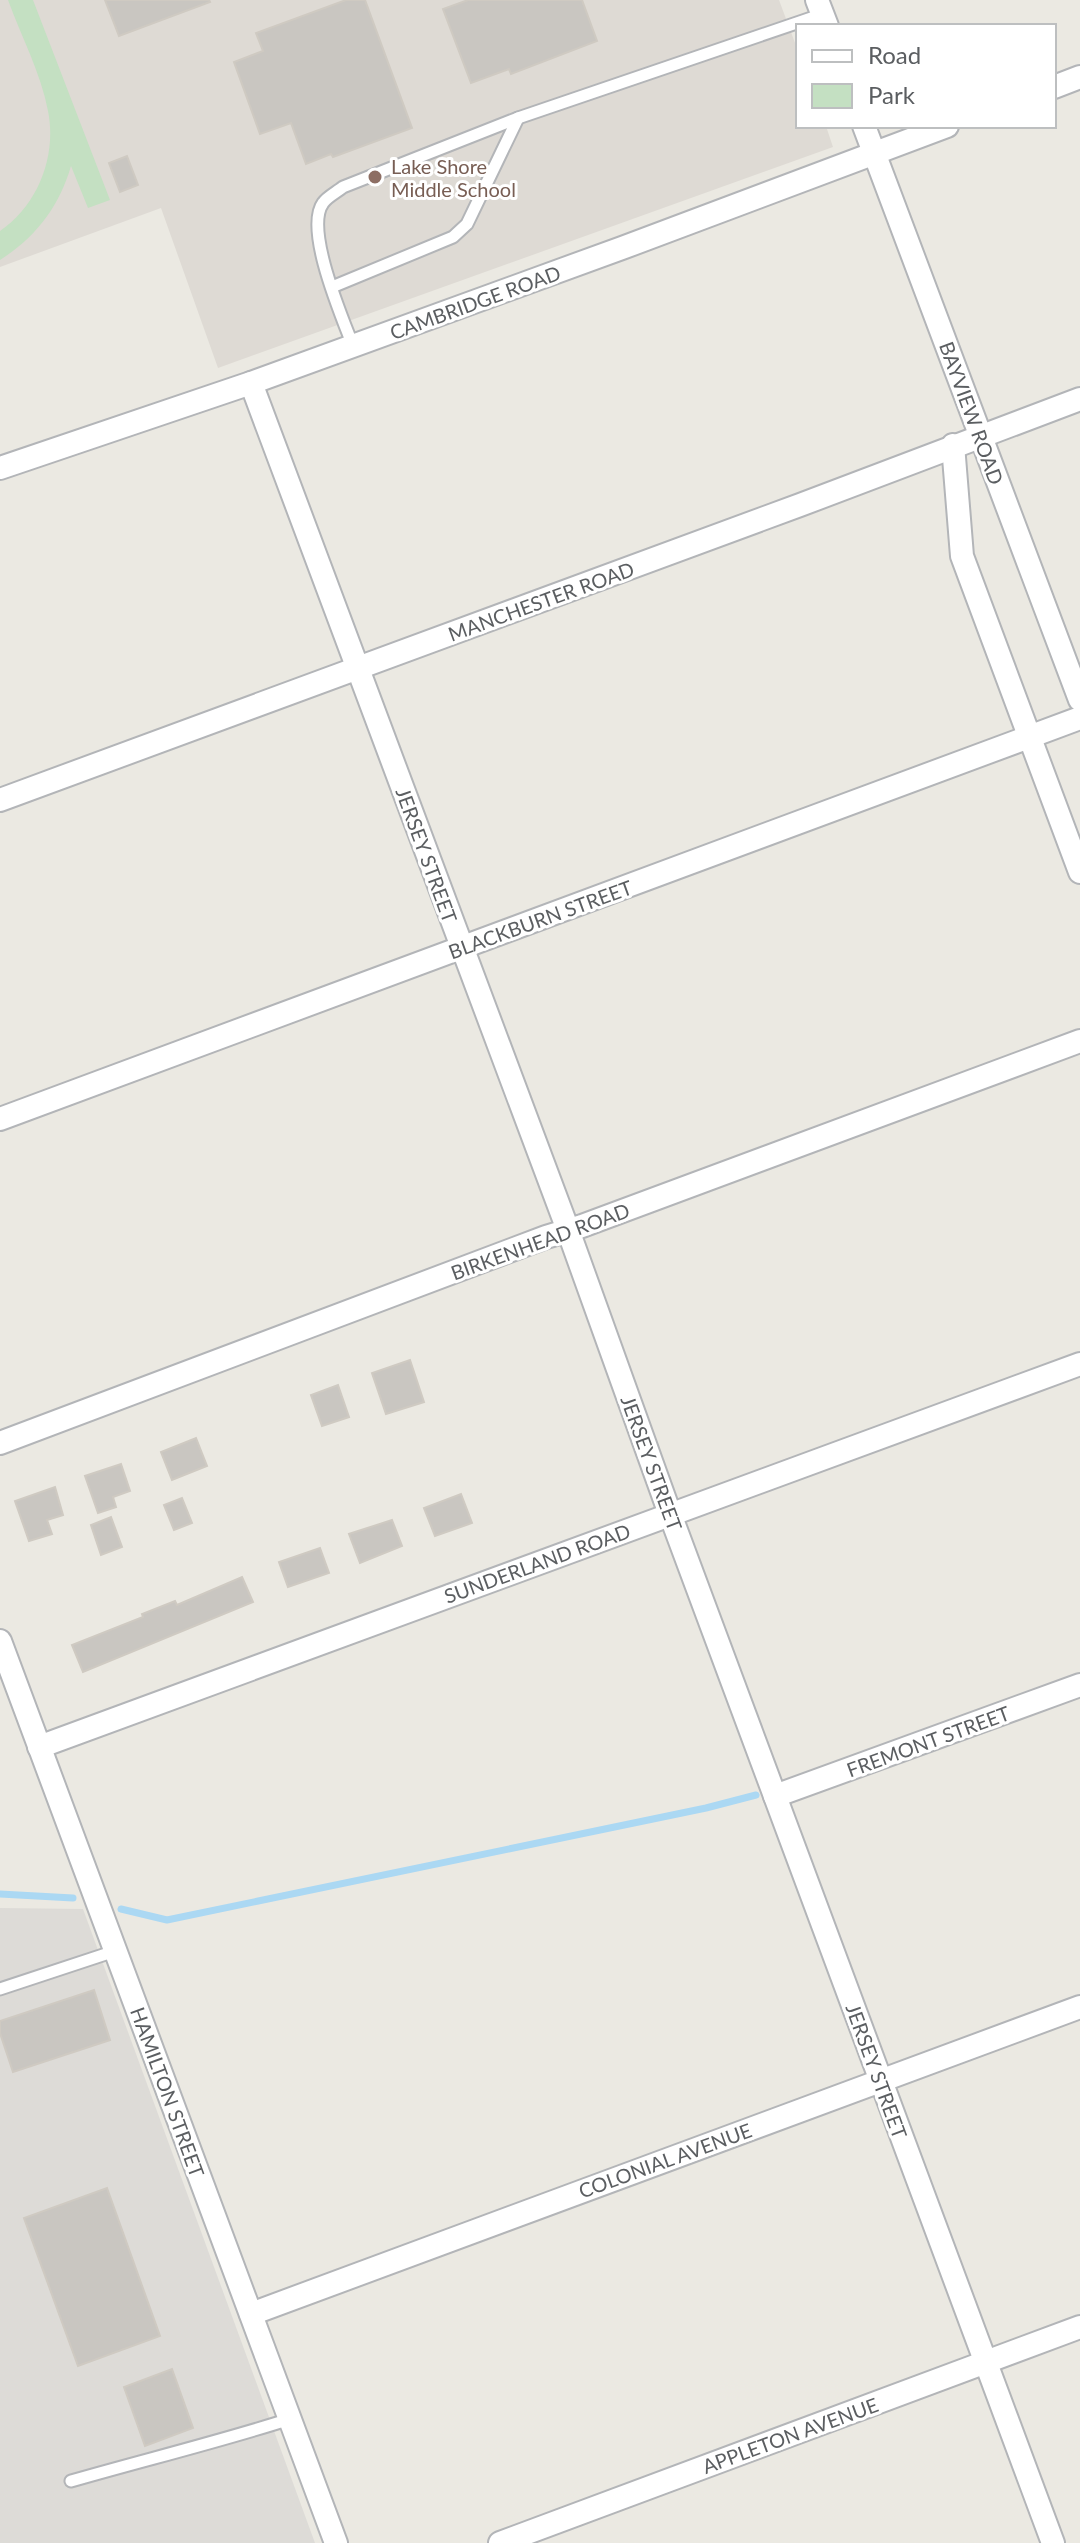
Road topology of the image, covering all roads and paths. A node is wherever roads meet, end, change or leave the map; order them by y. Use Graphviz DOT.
graph roads {
  1 [pos="822,13"];
  2 [pos="1080,77"];
  3 [pos="1056,86"];
  4 [pos="518,118"];
  5 [pos="865,128"];
  6 [pos="942,128"];
  7 [pos="874,153"];
  8 [pos="332,287"];
  9 [pos="353,346"];
  10 [pos="251,383"];
  11 [pos="1080,399"];
  12 [pos="981,435"];
  13 [pos="953,445"];
  14 [pos="0,468"];
  15 [pos="358,668"];
  16 [pos="1080,700"];
  17 [pos="1080,718"];
  18 [pos="1031,738"];
  19 [pos="0,800"];
  20 [pos="1080,872"];
  21 [pos="462,948"];
  22 [pos="1080,1041"];
  23 [pos="0,1119"];
  24 [pos="568,1230"];
  25 [pos="1080,1364"];
  26 [pos="0,1443"];
  27 [pos="670,1514"];
  28 [pos="0,1641"];
  29 [pos="1080,1685"];
  30 [pos="39,1747"];
  31 [pos="775,1796"];
  32 [pos="115,1951"];
  33 [pos="0,1989"];
  34 [pos="1080,2007"];
  35 [pos="880,2080"];
  36 [pos="251,2314"];
  37 [pos="1080,2327"];
  38 [pos="986,2363"];
  39 [pos="290,2419"];
  40 [pos="71,2481"];
  41 [pos="336,2543"];
  42 [pos="500,2543"];
  43 [pos="1053,2543"];
  1 -- 4 [label="lane"];
  2 -- 3 [label="street"];
  4 -- 8 [label="lane"];
  4 -- 8 [label="lane"];
  5 -- 7 [label="street, BAYVIEW ROAD"];
  6 -- 7 [label="street, CAMBRIDGE ROAD"];
  7 -- 9 [label="street, CAMBRIDGE ROAD"];
  7 -- 12 [label="street, BAYVIEW ROAD"];
  8 -- 9 [label="lane"];
  9 -- 10 [label="street, CAMBRIDGE ROAD"];
  10 -- 14 [label="street, CAMBRIDGE ROAD"];
  10 -- 15 [label="street, JERSEY STREET"];
  11 -- 12 [label="street, MANCHESTER ROAD"];
  12 -- 13 [label="street, MANCHESTER ROAD"];
  12 -- 16 [label="street, BAYVIEW ROAD"];
  13 -- 15 [label="street, MANCHESTER ROAD"];
  13 -- 18 [label="street, BAYVIEW ROAD"];
  15 -- 19 [label="street, MANCHESTER ROAD"];
  15 -- 21 [label="street, JERSEY STREET"];
  17 -- 18 [label="street, BLACKBURN STREET"];
  18 -- 20 [label="street, BAYVIEW ROAD"];
  18 -- 21 [label="street, BLACKBURN STREET"];
  21 -- 23 [label="street, BLACKBURN STREET"];
  21 -- 24 [label="street, JERSEY STREET"];
  22 -- 24 [label="street, BIRKENHEAD ROAD"];
  24 -- 26 [label="street, BIRKENHEAD ROAD"];
  24 -- 27 [label="street, JERSEY STREET"];
  25 -- 27 [label="street, SUNDERLAND ROAD"];
  27 -- 30 [label="street, SUNDERLAND ROAD"];
  27 -- 31 [label="street, JERSEY STREET"];
  28 -- 30 [label="street, HAMILTON STREET"];
  29 -- 31 [label="street, FREMONT STREET"];
  30 -- 32 [label="street, HAMILTON STREET"];
  31 -- 35 [label="street, JERSEY STREET"];
  32 -- 33 [label="lane"];
  32 -- 36 [label="street, HAMILTON STREET"];
  34 -- 35 [label="street, COLONIAL AVENUE"];
  35 -- 36 [label="street, COLONIAL AVENUE"];
  35 -- 38 [label="street, JERSEY STREET"];
  36 -- 39 [label="street, HAMILTON STREET"];
  37 -- 38 [label="street, APPLETON AVENUE"];
  38 -- 42 [label="street, APPLETON AVENUE"];
  38 -- 43 [label="street, JERSEY STREET"];
  39 -- 40 [label="lane"];
  39 -- 41 [label="street, HAMILTON STREET"];
}
